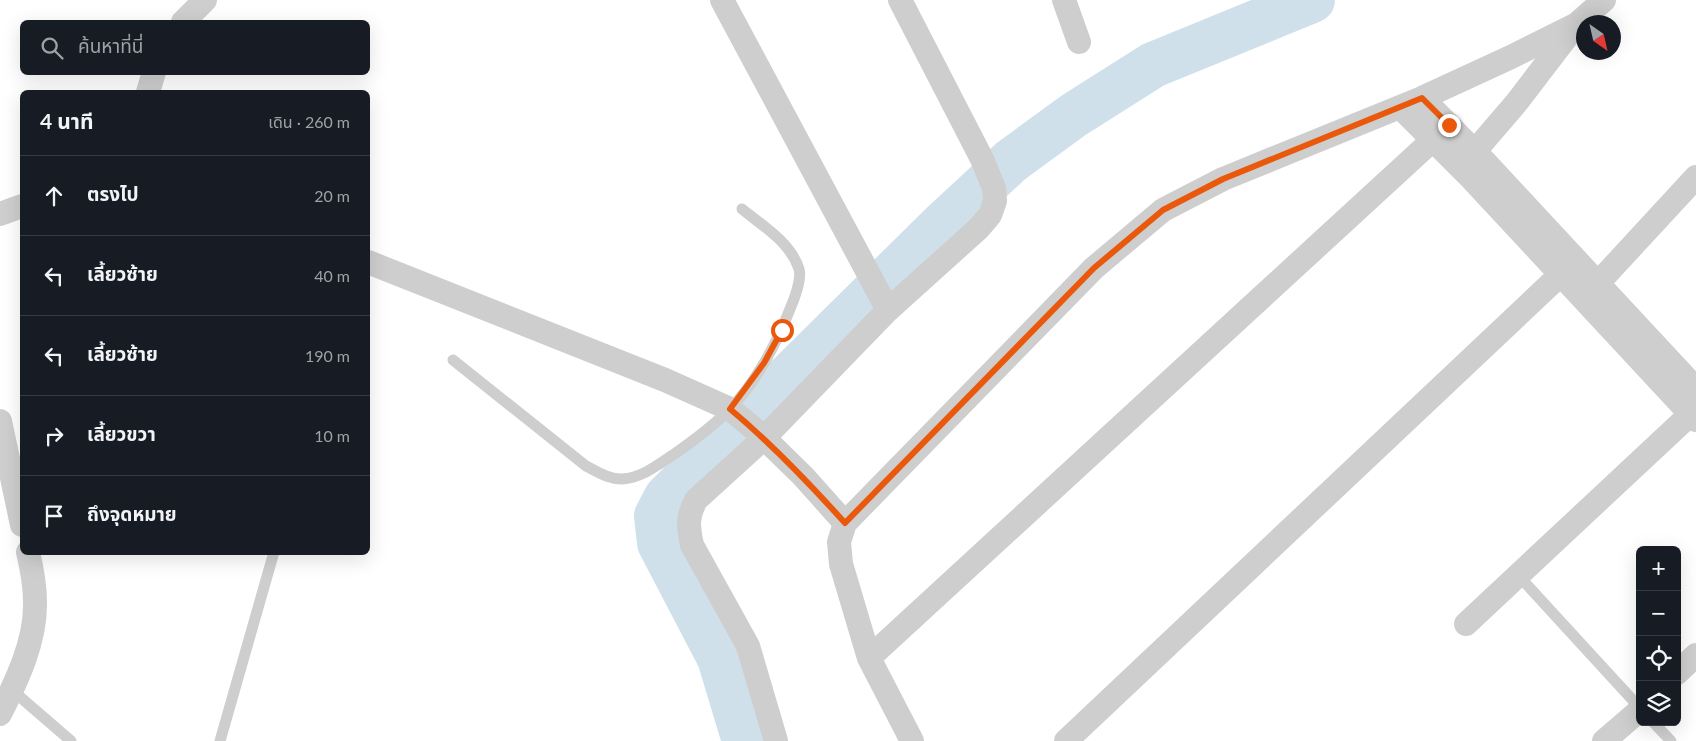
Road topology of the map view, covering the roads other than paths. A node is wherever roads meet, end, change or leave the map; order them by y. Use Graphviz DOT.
graph roads {
  1 [pos="205,0"];
  2 [pos="722,0"];
  3 [pos="1064,0"];
  4 [pos="1604,0"];
  5 [pos="903,1"];
  6 [pos="1586,15"];
  7 [pos="185,20"];
  8 [pos="1576,24"];
  9 [pos="1079,42"];
  10 [pos="153,75"];
  11 [pos="149,90"];
  12 [pos="1422,98"];
  13 [pos="1400,107"];
  14 [pos="1441,132"];
  15 [pos="1474,152"];
  16 [pos="1696,177"];
  17 [pos="20,207"];
  18 [pos="742,210"];
  19 [pos="0,214"];
  20 [pos="370,263"];
  21 [pos="1568,267"];
  22 [pos="1591,292"];
  23 [pos="886,304"];
  24 [pos="453,360"];
  25 [pos="1696,389"];
  26 [pos="730,409"];
  27 [pos="1694,414"];
  28 [pos="0,421"];
  29 [pos="764,438"];
  30 [pos="20,516"];
  31 [pos="845,523"];
  32 [pos="29,555"];
  33 [pos="273,555"];
  34 [pos="1518,575"];
  35 [pos="1466,624"];
  36 [pos="1696,655"];
  37 [pos="870,658"];
  38 [pos="1681,670"];
  39 [pos="12,690"];
  40 [pos="1636,705"];
  41 [pos="1636,713"];
  42 [pos="0,714"];
  43 [pos="1657,726"];
  44 [pos="71,741"];
  45 [pos="220,741"];
  46 [pos="776,741"];
  47 [pos="912,741"];
  48 [pos="1066,741"];
  49 [pos="1604,741"];
  50 [pos="1671,741"];
  1 -- 7 [label="street"];
  2 -- 23 [label="street"];
  3 -- 9 [label="street"];
  4 -- 6 [label="street"];
  5 -- 23 [label="street"];
  8 -- 12 [label="street"];
  8 -- 15 [label="street"];
  10 -- 11 [label="street"];
  12 -- 13 [label="street"];
  12 -- 14 [label="street"];
  13 -- 14 [label="street"];
  13 -- 31 [label="street"];
  14 -- 15 [label="street"];
  14 -- 21 [label="street"];
  14 -- 37 [label="street"];
  15 -- 21 [label="street"];
  16 -- 22 [label="street"];
  17 -- 19 [label="street"];
  18 -- 26 [label="lane"];
  20 -- 26 [label="street"];
  21 -- 22 [label="street"];
  21 -- 48 [label="street"];
  22 -- 25 [label="street"];
  22 -- 27 [label="street"];
  23 -- 29 [label="street"];
  24 -- 26 [label="lane"];
  26 -- 29 [label="street"];
  27 -- 34 [label="street"];
  28 -- 30 [label="street"];
  29 -- 31 [label="street"];
  29 -- 46 [label="street"];
  31 -- 37 [label="street"];
  32 -- 39 [label="street"];
  33 -- 45 [label="lane"];
  34 -- 35 [label="street"];
  34 -- 40 [label="lane"];
  36 -- 38 [label="street"];
  37 -- 47 [label="street"];
  39 -- 42 [label="street"];
  39 -- 44 [label="lane"];
  41 -- 49 [label="street"];
  43 -- 50 [label="lane"];
}
